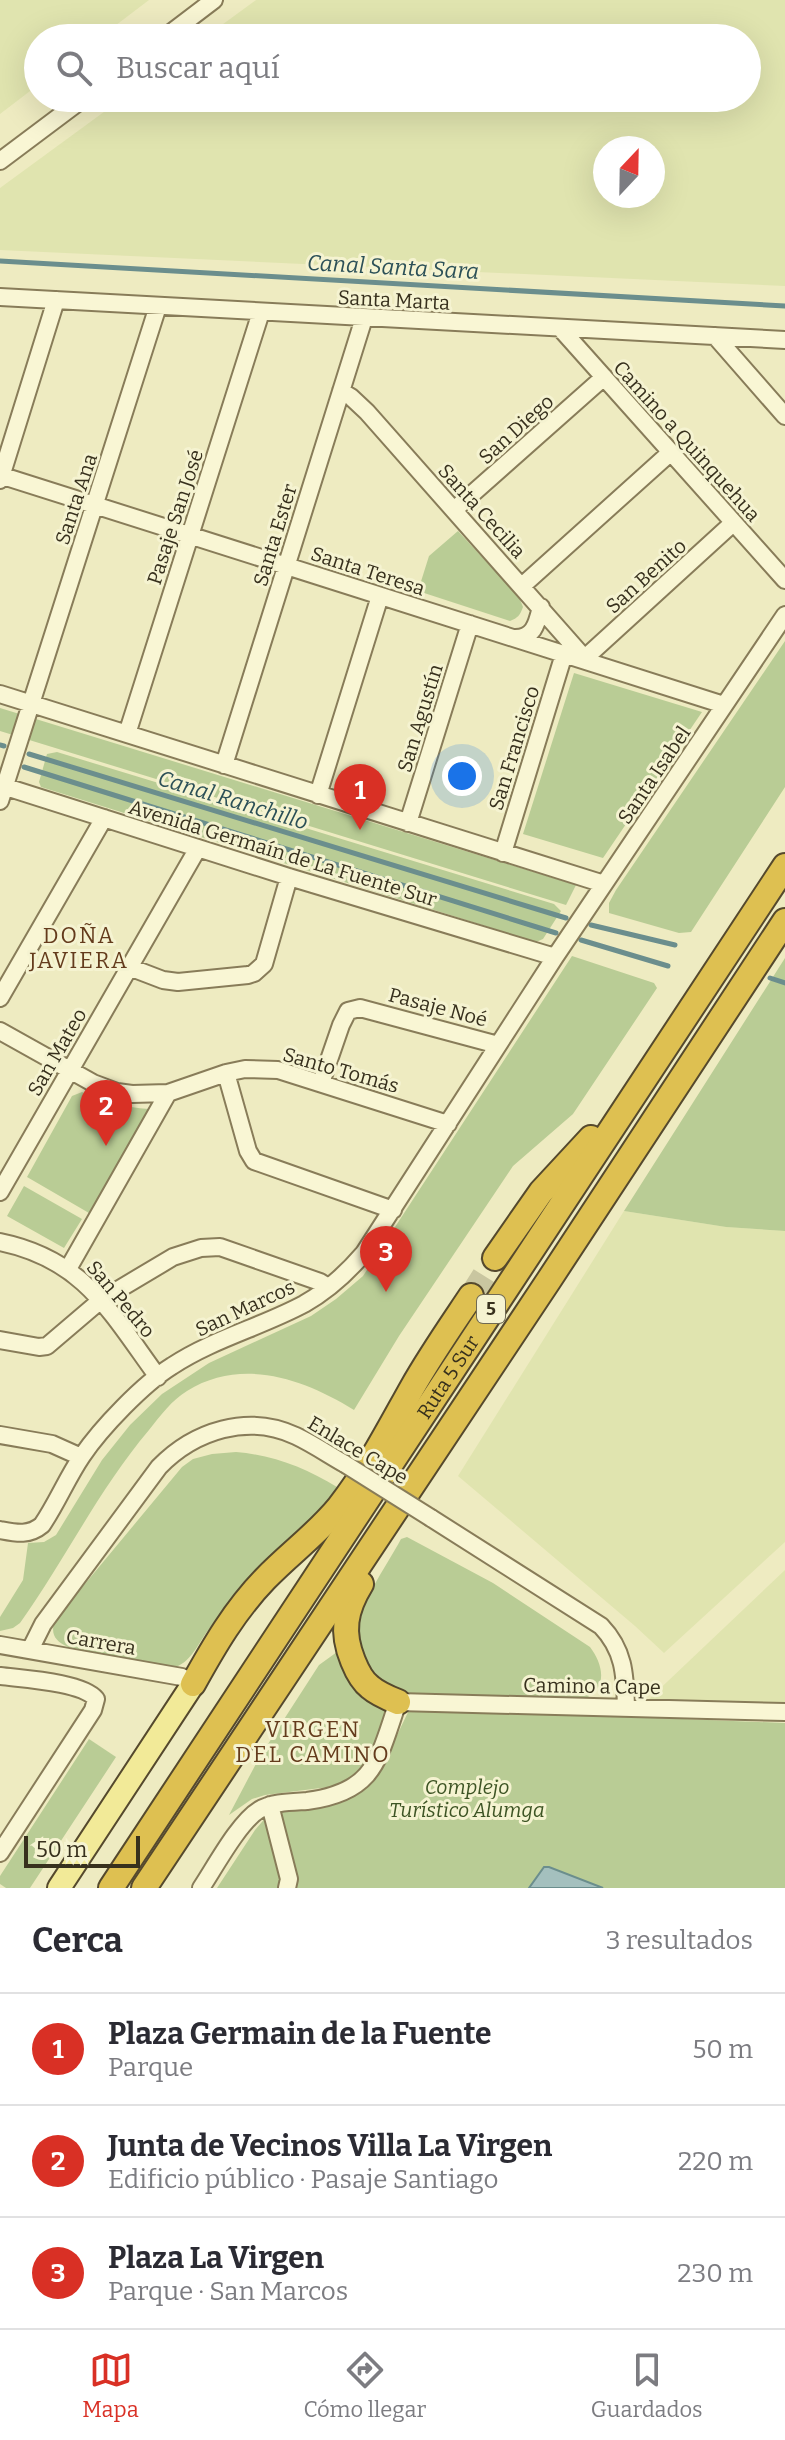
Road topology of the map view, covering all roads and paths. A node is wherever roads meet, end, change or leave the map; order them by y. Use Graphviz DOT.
graph roads {
  1 [pos="214,0"];
  2 [pos="182,24"];
  3 [pos="65,112"];
  4 [pos="0,161"];
  5 [pos="0,297"];
  6 [pos="56,300"];
  7 [pos="158,306"];
  8 [pos="261,312"];
  9 [pos="364,318"];
  10 [pos="560,328"];
  11 [pos="715,336"];
  12 [pos="785,340"];
  13 [pos="604,377"];
  14 [pos="341,391"];
  15 [pos="785,416"];
  16 [pos="671,452"];
  17 [pos="1,477"];
  18 [pos="95,505"];
  19 [pos="454,510"];
  20 [pos="733,523"];
  21 [pos="190,535"];
  22 [pos="286,566"];
  23 [pos="785,580"];
  24 [pos="522,586"];
  25 [pos="380,596"];
  26 [pos="541,607"];
  27 [pos="785,615"];
  28 [pos="470,624"];
  29 [pos="514,638"];
  30 [pos="564,654"];
  31 [pos="586,660"];
  32 [pos="0,694"];
  33 [pos="31,704"];
  34 [pos="724,705"];
  35 [pos="127,734"];
  36 [pos="224,765"];
  37 [pos="2,791"];
  38 [pos="318,795"];
  39 [pos="104,818"];
  40 [pos="408,823"];
  41 [pos="198,848"];
  42 [pos="503,853"];
  43 [pos="785,866"];
  44 [pos="289,877"];
  45 [pos="604,884"];
  46 [pos="785,921"];
  47 [pos="555,957"];
  48 [pos="129,967"];
  49 [pos="0,998"];
  50 [pos="0,1031"];
  51 [pos="498,1045"];
  52 [pos="70,1070"];
  53 [pos="226,1073"];
  54 [pos="648,1074"];
  55 [pos="321,1083"];
  56 [pos="168,1093"];
  57 [pos="448,1124"];
  58 [pos="0,1192"];
  59 [pos="393,1210"];
  60 [pos="0,1242"];
  61 [pos="495,1258"];
  62 [pos="68,1269"];
  63 [pos="328,1287"];
  64 [pos="471,1296"];
  65 [pos="101,1300"];
  66 [pos="0,1340"];
  67 [pos="158,1377"];
  68 [pos="0,1435"];
  69 [pos="81,1457"];
  70 [pos="425,1465"];
  71 [pos="0,1530"];
  72 [pos="0,1645"];
  73 [pos="30,1650"];
  74 [pos="0,1676"];
  75 [pos="193,1684"];
  76 [pos="398,1702"];
  77 [pos="626,1706"];
  78 [pos="785,1712"];
  79 [pos="270,1805"];
  80 [pos="0,1853"];
  81 [pos="59,1888"];
  82 [pos="111,1888"];
  83 [pos="144,1888"];
  84 [pos="201,1888"];
  85 [pos="287,1888"];
  1 -- 2 [label="street"];
  3 -- 4 [label="street"];
  5 -- 6 [label="street, Santa Marta"];
  6 -- 7 [label="street, Santa Marta"];
  6 -- 17 [label="street"];
  7 -- 8 [label="street, Santa Marta"];
  7 -- 18 [label="street, Santa Ana"];
  8 -- 9 [label="street, Santa Marta"];
  8 -- 21 [label="street, Pasaje San José"];
  9 -- 10 [label="street, Santa Marta"];
  9 -- 14 [label="street, Santa Ester"];
  10 -- 11 [label="street, Santa Marta"];
  10 -- 13 [label="street, Camino a Quinquehua"];
  11 -- 12 [label="street, Santa Marta"];
  11 -- 15 [label="street"];
  13 -- 16 [label="street, Camino a Quinquehua"];
  13 -- 19 [label="street, San Diego"];
  14 -- 19 [label="street, Santa Cecilia"];
  14 -- 22 [label="street, Santa Ester"];
  16 -- 20 [label="street, Camino a Quinquehua"];
  16 -- 24 [label="street"];
  17 -- 18 [label="street, Santa Teresa"];
  18 -- 21 [label="street, Santa Teresa"];
  18 -- 33 [label="street, Santa Ana"];
  19 -- 24 [label="street, Santa Cecilia"];
  20 -- 23 [label="street, Camino a Quinquehua"];
  20 -- 31 [label="street, San Benito"];
  21 -- 22 [label="street, Santa Teresa"];
  21 -- 35 [label="street, Pasaje San José"];
  22 -- 25 [label="street, Santa Teresa"];
  22 -- 36 [label="street, Santa Ester"];
  24 -- 26 [label="street, Santa Cecilia"];
  25 -- 28 [label="street, Santa Teresa"];
  25 -- 38 [label="street"];
  26 -- 29 [label="street"];
  26 -- 31 [label="street, Santa Cecilia"];
  27 -- 34 [label="street, Santa Isabel"];
  28 -- 29 [label="street, Santa Teresa"];
  28 -- 40 [label="street, San Agustín"];
  29 -- 30 [label="street, Santa Teresa"];
  30 -- 31 [label="street, Santa Teresa"];
  30 -- 42 [label="street, San Francisco"];
  31 -- 34 [label="street, Santa Teresa"];
  32 -- 33 [label="street"];
  33 -- 35 [label="street"];
  33 -- 37 [label="street, Santa Ana"];
  34 -- 45 [label="street, Santa Isabel"];
  35 -- 36 [label="street"];
  36 -- 38 [label="street"];
  37 -- 39 [label="street, Avenida Germaín de La Fuente Sur"];
  38 -- 40 [label="street"];
  39 -- 41 [label="street, Avenida Germaín de La Fuente Sur"];
  39 -- 49 [label="street"];
  40 -- 42 [label="street"];
  41 -- 44 [label="street, Avenida Germaín de La Fuente Sur"];
  41 -- 48 [label="street, San Mateo"];
  42 -- 45 [label="street"];
  43 -- 54 [label="highway, Ruta 5 Sur / 5"];
  44 -- 47 [label="street, Avenida Germaín de La Fuente Sur"];
  44 -- 48 [label="street"];
  45 -- 47 [label="street, Santa Isabel"];
  46 -- 70 [label="highway, Ruta 5 Sur / 5"];
  47 -- 51 [label="street, San Marcos"];
  48 -- 52 [label="street, San Mateo"];
  50 -- 52 [label="street, Santo Tomás"];
  51 -- 55 [label="street, Pasaje Noé"];
  51 -- 57 [label="street, San Marcos"];
  52 -- 56 [label="street, Santo Tomás"];
  52 -- 58 [label="street, San Mateo"];
  53 -- 55 [label="street, Santo Tomás"];
  53 -- 56 [label="street, Santo Tomás"];
  53 -- 59 [label="street"];
  54 -- 61 [label="highway"];
  54 -- 82 [label="highway, Ruta 5 Sur / 5"];
  55 -- 57 [label="street, Santo Tomás"];
  56 -- 62 [label="street"];
  57 -- 59 [label="street, San Marcos"];
  59 -- 63 [label="street, San Marcos"];
  60 -- 62 [label="street, San Pedro"];
  62 -- 65 [label="street, San Pedro"];
  63 -- 65 [label="street"];
  63 -- 67 [label="street, San Marcos"];
  64 -- 75 [label="highway"];
  65 -- 66 [label="street"];
  65 -- 67 [label="street, San Pedro"];
  67 -- 69 [label="street, San Marcos"];
  68 -- 69 [label="street"];
  69 -- 71 [label="street, San Marcos"];
  70 -- 76 [label="highway"];
  70 -- 83 [label="highway, Ruta 5 Sur / 5"];
  72 -- 73 [label="street, Carrera"];
  73 -- 75 [label="street, Carrera"];
  73 -- 77 [label="street, Enlace Cape, bridge"];
  74 -- 80 [label="street"];
  75 -- 81 [label="main road"];
  76 -- 77 [label="street, Camino a Cape"];
  76 -- 79 [label="street"];
  77 -- 78 [label="street, Camino a Cape"];
  79 -- 84 [label="street"];
  79 -- 85 [label="street"];
}
